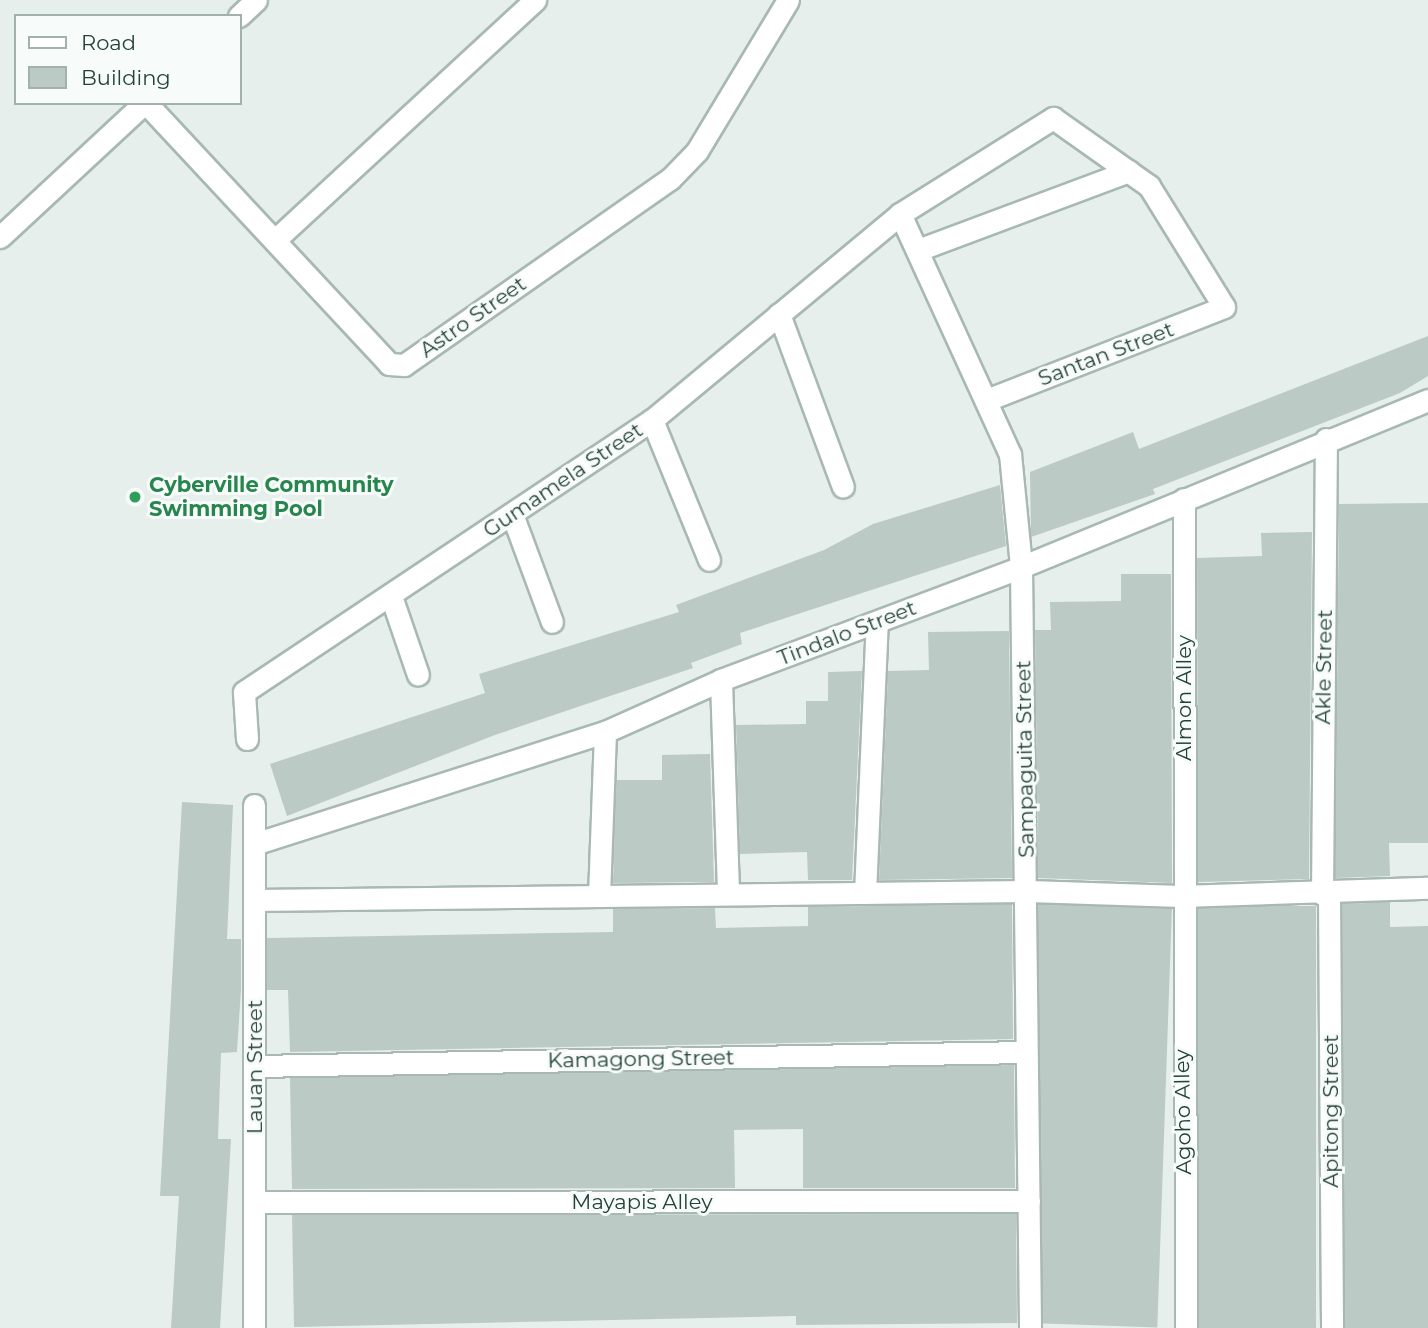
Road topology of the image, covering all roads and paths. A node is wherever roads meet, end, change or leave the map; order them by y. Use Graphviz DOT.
graph roads {
  1 [pos="256,0"];
  2 [pos="535,0"];
  3 [pos="788,0"];
  4 [pos="241,14"];
  5 [pos="143,105"];
  6 [pos="147,105"];
  7 [pos="1129,171"];
  8 [pos="900,214"];
  9 [pos="0,237"];
  10 [pos="275,240"];
  11 [pos="918,250"];
  12 [pos="779,314"];
  13 [pos="987,400"];
  14 [pos="1428,400"];
  15 [pos="652,420"];
  16 [pos="1326,439"];
  17 [pos="842,487"];
  18 [pos="1184,499"];
  19 [pos="512,514"];
  20 [pos="709,560"];
  21 [pos="1021,567"];
  22 [pos="391,596"];
  23 [pos="552,622"];
  24 [pos="877,622"];
  25 [pos="418,676"];
  26 [pos="721,680"];
  27 [pos="605,732"];
  28 [pos="247,739"];
  29 [pos="254,805"];
  30 [pos="257,842"];
  31 [pos="1428,888"];
  32 [pos="1028,891"];
  33 [pos="864,893"];
  34 [pos="728,894"];
  35 [pos="1325,894"];
  36 [pos="599,896"];
  37 [pos="1181,896"];
  38 [pos="254,900"];
  39 [pos="1027,1052"];
  40 [pos="255,1066"];
  41 [pos="1029,1201"];
  42 [pos="255,1202"];
  43 [pos="254,1328"];
  44 [pos="1030,1328"];
  45 [pos="1186,1328"];
  46 [pos="1332,1328"];
  1 -- 4 [label="street"];
  2 -- 10 [label="street"];
  3 -- 10 [label="street, Astro Street"];
  5 -- 9 [label="street"];
  6 -- 10 [label="street, Astro Street"];
  7 -- 8 [label="street, Gumamela Street"];
  7 -- 11 [label="street"];
  7 -- 13 [label="street, Santan Street"];
  8 -- 11 [label="street, Sampaguita Street"];
  8 -- 12 [label="street, Gumamela Street"];
  11 -- 13 [label="street, Sampaguita Street"];
  12 -- 15 [label="street, Gumamela Street"];
  12 -- 17 [label="street"];
  13 -- 21 [label="street, Sampaguita Street"];
  14 -- 16 [label="street, Tindalo Street"];
  15 -- 19 [label="street, Gumamela Street"];
  15 -- 20 [label="street"];
  16 -- 18 [label="street, Tindalo Street"];
  16 -- 35 [label="street, Akle Street"];
  18 -- 21 [label="street, Tindalo Street"];
  18 -- 37 [label="street, Almon Alley"];
  19 -- 22 [label="street, Gumamela Street"];
  19 -- 23 [label="street"];
  21 -- 24 [label="street, Tindalo Street"];
  21 -- 32 [label="street, Sampaguita Street"];
  22 -- 25 [label="street"];
  22 -- 28 [label="street, Gumamela Street"];
  24 -- 26 [label="street, Tindalo Street"];
  24 -- 33 [label="street"];
  26 -- 27 [label="street, Tindalo Street"];
  26 -- 34 [label="street"];
  27 -- 30 [label="street, Tindalo Street"];
  27 -- 36 [label="street"];
  29 -- 30 [label="street, Lauan Street"];
  30 -- 38 [label="street, Lauan Street"];
  31 -- 35 [label="street"];
  32 -- 33 [label="street"];
  32 -- 37 [label="street"];
  32 -- 39 [label="street, Sampaguita Street"];
  33 -- 34 [label="street"];
  34 -- 36 [label="street"];
  35 -- 37 [label="street"];
  35 -- 46 [label="street, Apitong Street"];
  36 -- 38 [label="street"];
  37 -- 45 [label="street, Agoho Alley"];
  38 -- 40 [label="street, Lauan Street"];
  39 -- 40 [label="street, Kamagong Street"];
  39 -- 41 [label="street, Sampaguita Street"];
  40 -- 42 [label="street, Lauan Street"];
  41 -- 42 [label="street, Mayapis Alley"];
  41 -- 44 [label="street, Sampaguita Street"];
  42 -- 43 [label="street, Lauan Street"];
}
